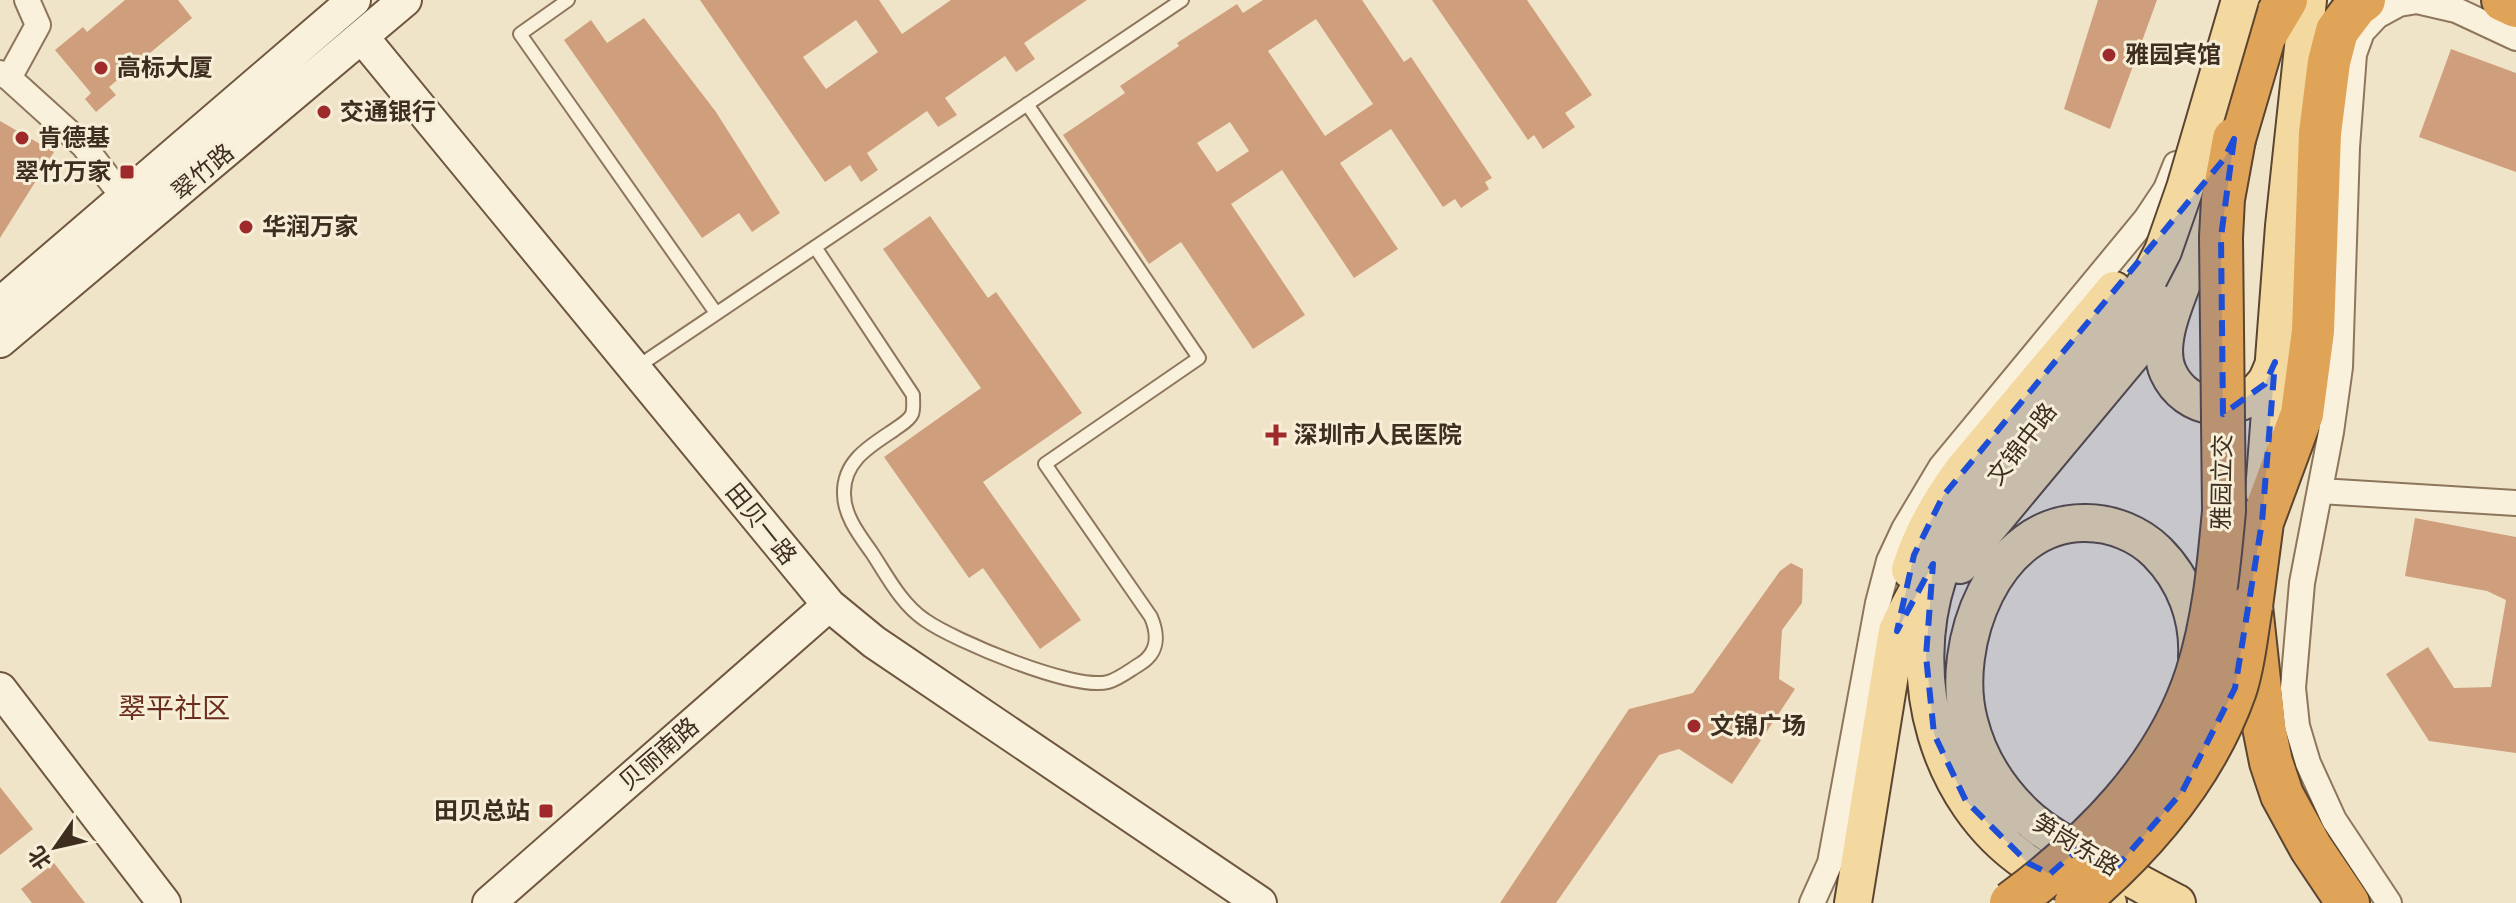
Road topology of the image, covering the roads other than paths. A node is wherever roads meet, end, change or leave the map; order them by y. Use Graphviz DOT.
graph roads {
  1 [pos="27,0"];
  2 [pos="354,0"];
  3 [pos="405,0"];
  4 [pos="568,0"];
  5 [pos="1182,0"];
  6 [pos="2220,0"];
  7 [pos="2240,0"];
  8 [pos="2254,0"];
  9 [pos="2286,0"];
  10 [pos="2308,0"];
  11 [pos="2364,0"];
  12 [pos="2503,0"];
  13 [pos="2516,6"];
  14 [pos="362,37"];
  15 [pos="2516,38"];
  16 [pos="5,75"];
  17 [pos="1027,104"];
  18 [pos="2226,141"];
  19 [pos="124,198"];
  20 [pos="815,247"];
  21 [pos="2185,276"];
  22 [pos="2149,278"];
  23 [pos="0,304"];
  24 [pos="716,313"];
  25 [pos="0,341"];
  26 [pos="2275,362"];
  27 [pos="634,368"];
  28 [pos="2320,491"];
  29 [pos="2516,503"];
  30 [pos="2262,522"];
  31 [pos="829,605"];
  32 [pos="2251,606"];
  33 [pos="1913,624"];
  34 [pos="2197,675"];
  35 [pos="0,689"];
  36 [pos="164,903"];
  37 [pos="489,903"];
  38 [pos="1260,903"];
  39 [pos="1812,903"];
  40 [pos="1853,903"];
  41 [pos="2011,903"];
  42 [pos="2076,903"];
  43 [pos="2108,903"];
  44 [pos="2177,903"];
  45 [pos="2348,903"];
  46 [pos="2389,903"];
  1 -- 16 [label="street"];
  2 -- 19 [label="street, 翠竹路"];
  3 -- 14 [label="street, 翠竹路"];
  4 -- 24 [label="lane"];
  5 -- 17 [label="lane"];
  6 -- 39 [label="street"];
  7 -- 22 [label="main road, 文锦中路, bridge"];
  8 -- 18 [label="main road"];
  9 -- 18 [label="highway, 雅园立交"];
  10 -- 26 [label="main road"];
  11 -- 30 [label="highway, 雅园立交"];
  12 -- 13 [label="highway"];
  14 -- 25 [label="street, 翠竹路"];
  14 -- 27 [label="street, 田贝一路"];
  15 -- 28 [label="street"];
  16 -- 19 [label="street"];
  17 -- 20 [label="lane"];
  17 -- 20 [label="lane"];
  18 -- 21 [label="main road"];
  18 -- 22 [label="main road, bridge"];
  18 -- 33 [label="main road"];
  18 -- 34 [label="highway, 雅园立交, bridge"];
  19 -- 23 [label="street, 翠竹路"];
  20 -- 24 [label="lane"];
  21 -- 26 [label="main road"];
  21 -- 33 [label="main road"];
  22 -- 33 [label="main road, 文锦中路"];
  24 -- 27 [label="lane"];
  26 -- 30 [label="main road"];
  27 -- 31 [label="street, 田贝一路"];
  28 -- 29 [label="street"];
  28 -- 46 [label="street"];
  30 -- 32 [label="highway"];
  31 -- 37 [label="street, 贝丽南路"];
  31 -- 38 [label="street, 田贝一路"];
  32 -- 42 [label="highway, bridge"];
  32 -- 45 [label="highway, bridge"];
  33 -- 40 [label="main road, 文锦中路"];
  33 -- 43 [label="main road, 笋岗东路"];
  34 -- 41 [label="highway, 雅园立交, bridge"];
  34 -- 44 [label="main road, 笋岗东路, bridge"];
  35 -- 36 [label="street"];
}
